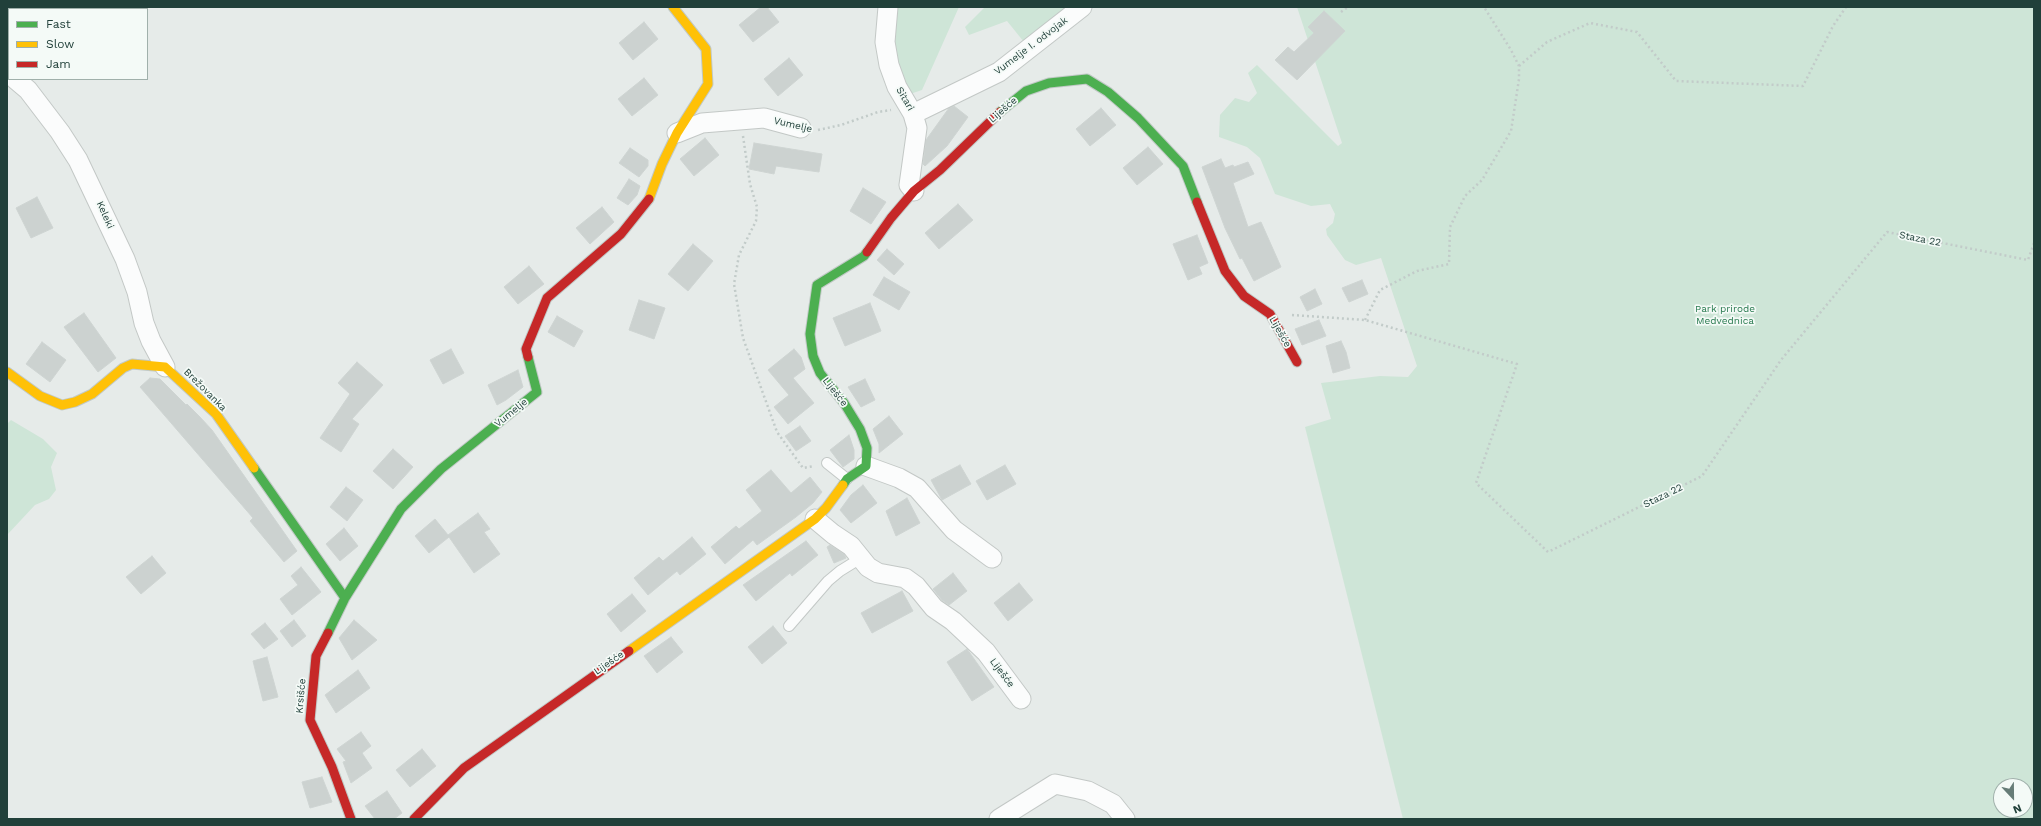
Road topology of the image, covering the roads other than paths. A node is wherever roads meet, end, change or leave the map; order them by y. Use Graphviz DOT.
graph roads {
  1 [pos="673,7"];
  2 [pos="888,7"];
  3 [pos="1082,7"];
  4 [pos="16,80"];
  5 [pos="911,111"];
  6 [pos="801,128"];
  7 [pos="677,133"];
  8 [pos="914,191"];
  9 [pos="1297,362"];
  10 [pos="165,367"];
  11 [pos="7,372"];
  12 [pos="827,463"];
  13 [pos="866,466"];
  14 [pos="847,479"];
  15 [pos="815,519"];
  16 [pos="861,558"];
  17 [pos="992,558"];
  18 [pos="346,598"];
  19 [pos="789,626"];
  20 [pos="1021,699"];
  21 [pos="352,819"];
  22 [pos="414,819"];
  23 [pos="999,819"];
  24 [pos="1125,819"];
  1 -- 7 [label="street, Vumelje"];
  2 -- 5 [label="street, Sitari"];
  3 -- 5 [label="street, Vumelje I. odvojak"];
  4 -- 10 [label="street, Keleki"];
  5 -- 8 [label="street, Sitari"];
  6 -- 7 [label="street, Vumelje"];
  7 -- 18 [label="street, Vumelje"];
  8 -- 9 [label="street, Liješće"];
  8 -- 13 [label="street, Liješće"];
  10 -- 11 [label="street"];
  10 -- 18 [label="street, Brežovanka"];
  12 -- 14 [label="lane"];
  13 -- 14 [label="street, Liješće"];
  13 -- 17 [label="street"];
  14 -- 15 [label="street, Liješće"];
  15 -- 16 [label="street, Liješće"];
  15 -- 22 [label="street, Liješće"];
  16 -- 19 [label="lane"];
  16 -- 20 [label="street, Liješće"];
  18 -- 21 [label="street, Krsišće"];
  23 -- 24 [label="street"];
}
